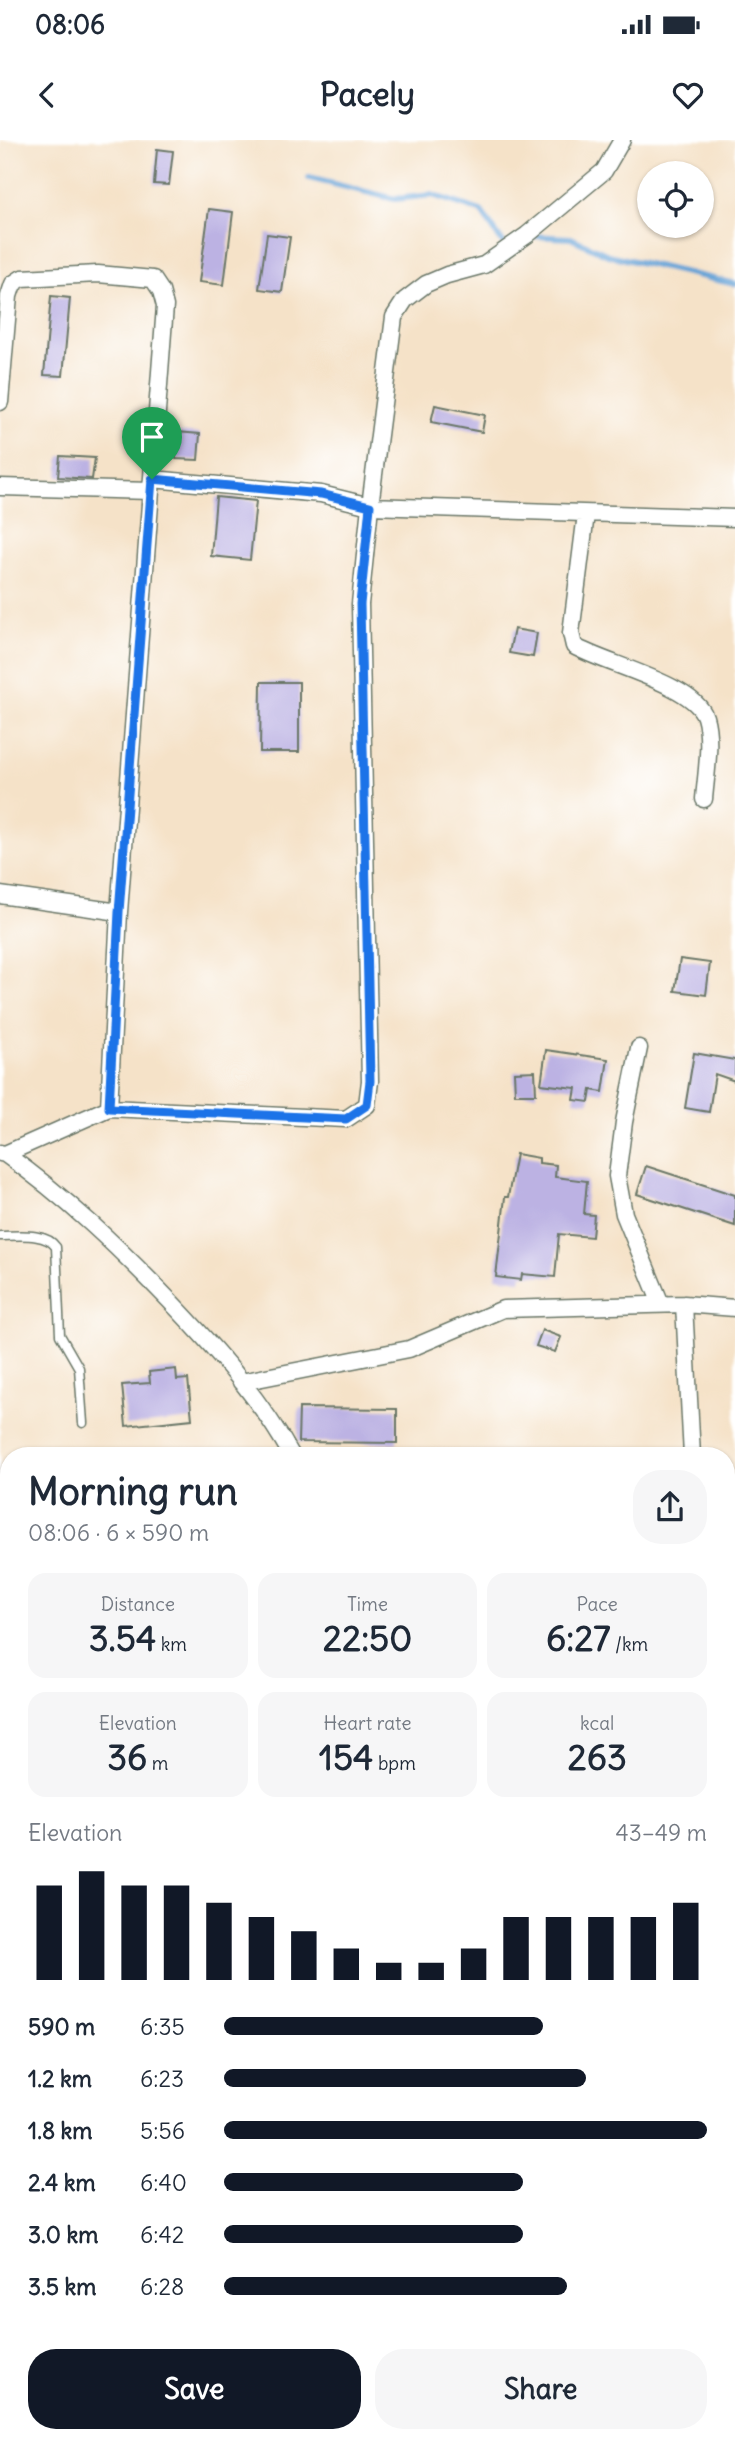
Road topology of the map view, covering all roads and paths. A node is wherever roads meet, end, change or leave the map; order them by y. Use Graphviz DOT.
graph roads {
  1 [pos="622,140"];
  2 [pos="0,402"];
  3 [pos="151,485"];
  4 [pos="0,487"];
  5 [pos="370,506"];
  6 [pos="586,514"];
  7 [pos="735,518"];
  8 [pos="704,799"];
  9 [pos="0,895"];
  10 [pos="119,912"];
  11 [pos="639,1048"];
  12 [pos="109,1108"];
  13 [pos="3,1153"];
  14 [pos="0,1236"];
  15 [pos="661,1304"];
  16 [pos="684,1304"];
  17 [pos="735,1308"];
  18 [pos="241,1382"];
  19 [pos="83,1423"];
  20 [pos="286,1447"];
  21 [pos="692,1447"];
  1 -- 5 [label="street"];
  2 -- 3 [label="street"];
  3 -- 4 [label="street"];
  3 -- 5 [label="street"];
  3 -- 10 [label="street"];
  5 -- 6 [label="street"];
  5 -- 12 [label="street"];
  6 -- 7 [label="street"];
  6 -- 8 [label="street"];
  9 -- 10 [label="street"];
  10 -- 12 [label="street"];
  11 -- 15 [label="street"];
  12 -- 13 [label="street"];
  13 -- 18 [label="street"];
  14 -- 19 [label="lane"];
  15 -- 16 [label="street"];
  15 -- 18 [label="street"];
  16 -- 17 [label="street"];
  16 -- 21 [label="street"];
  18 -- 20 [label="street"];
}
